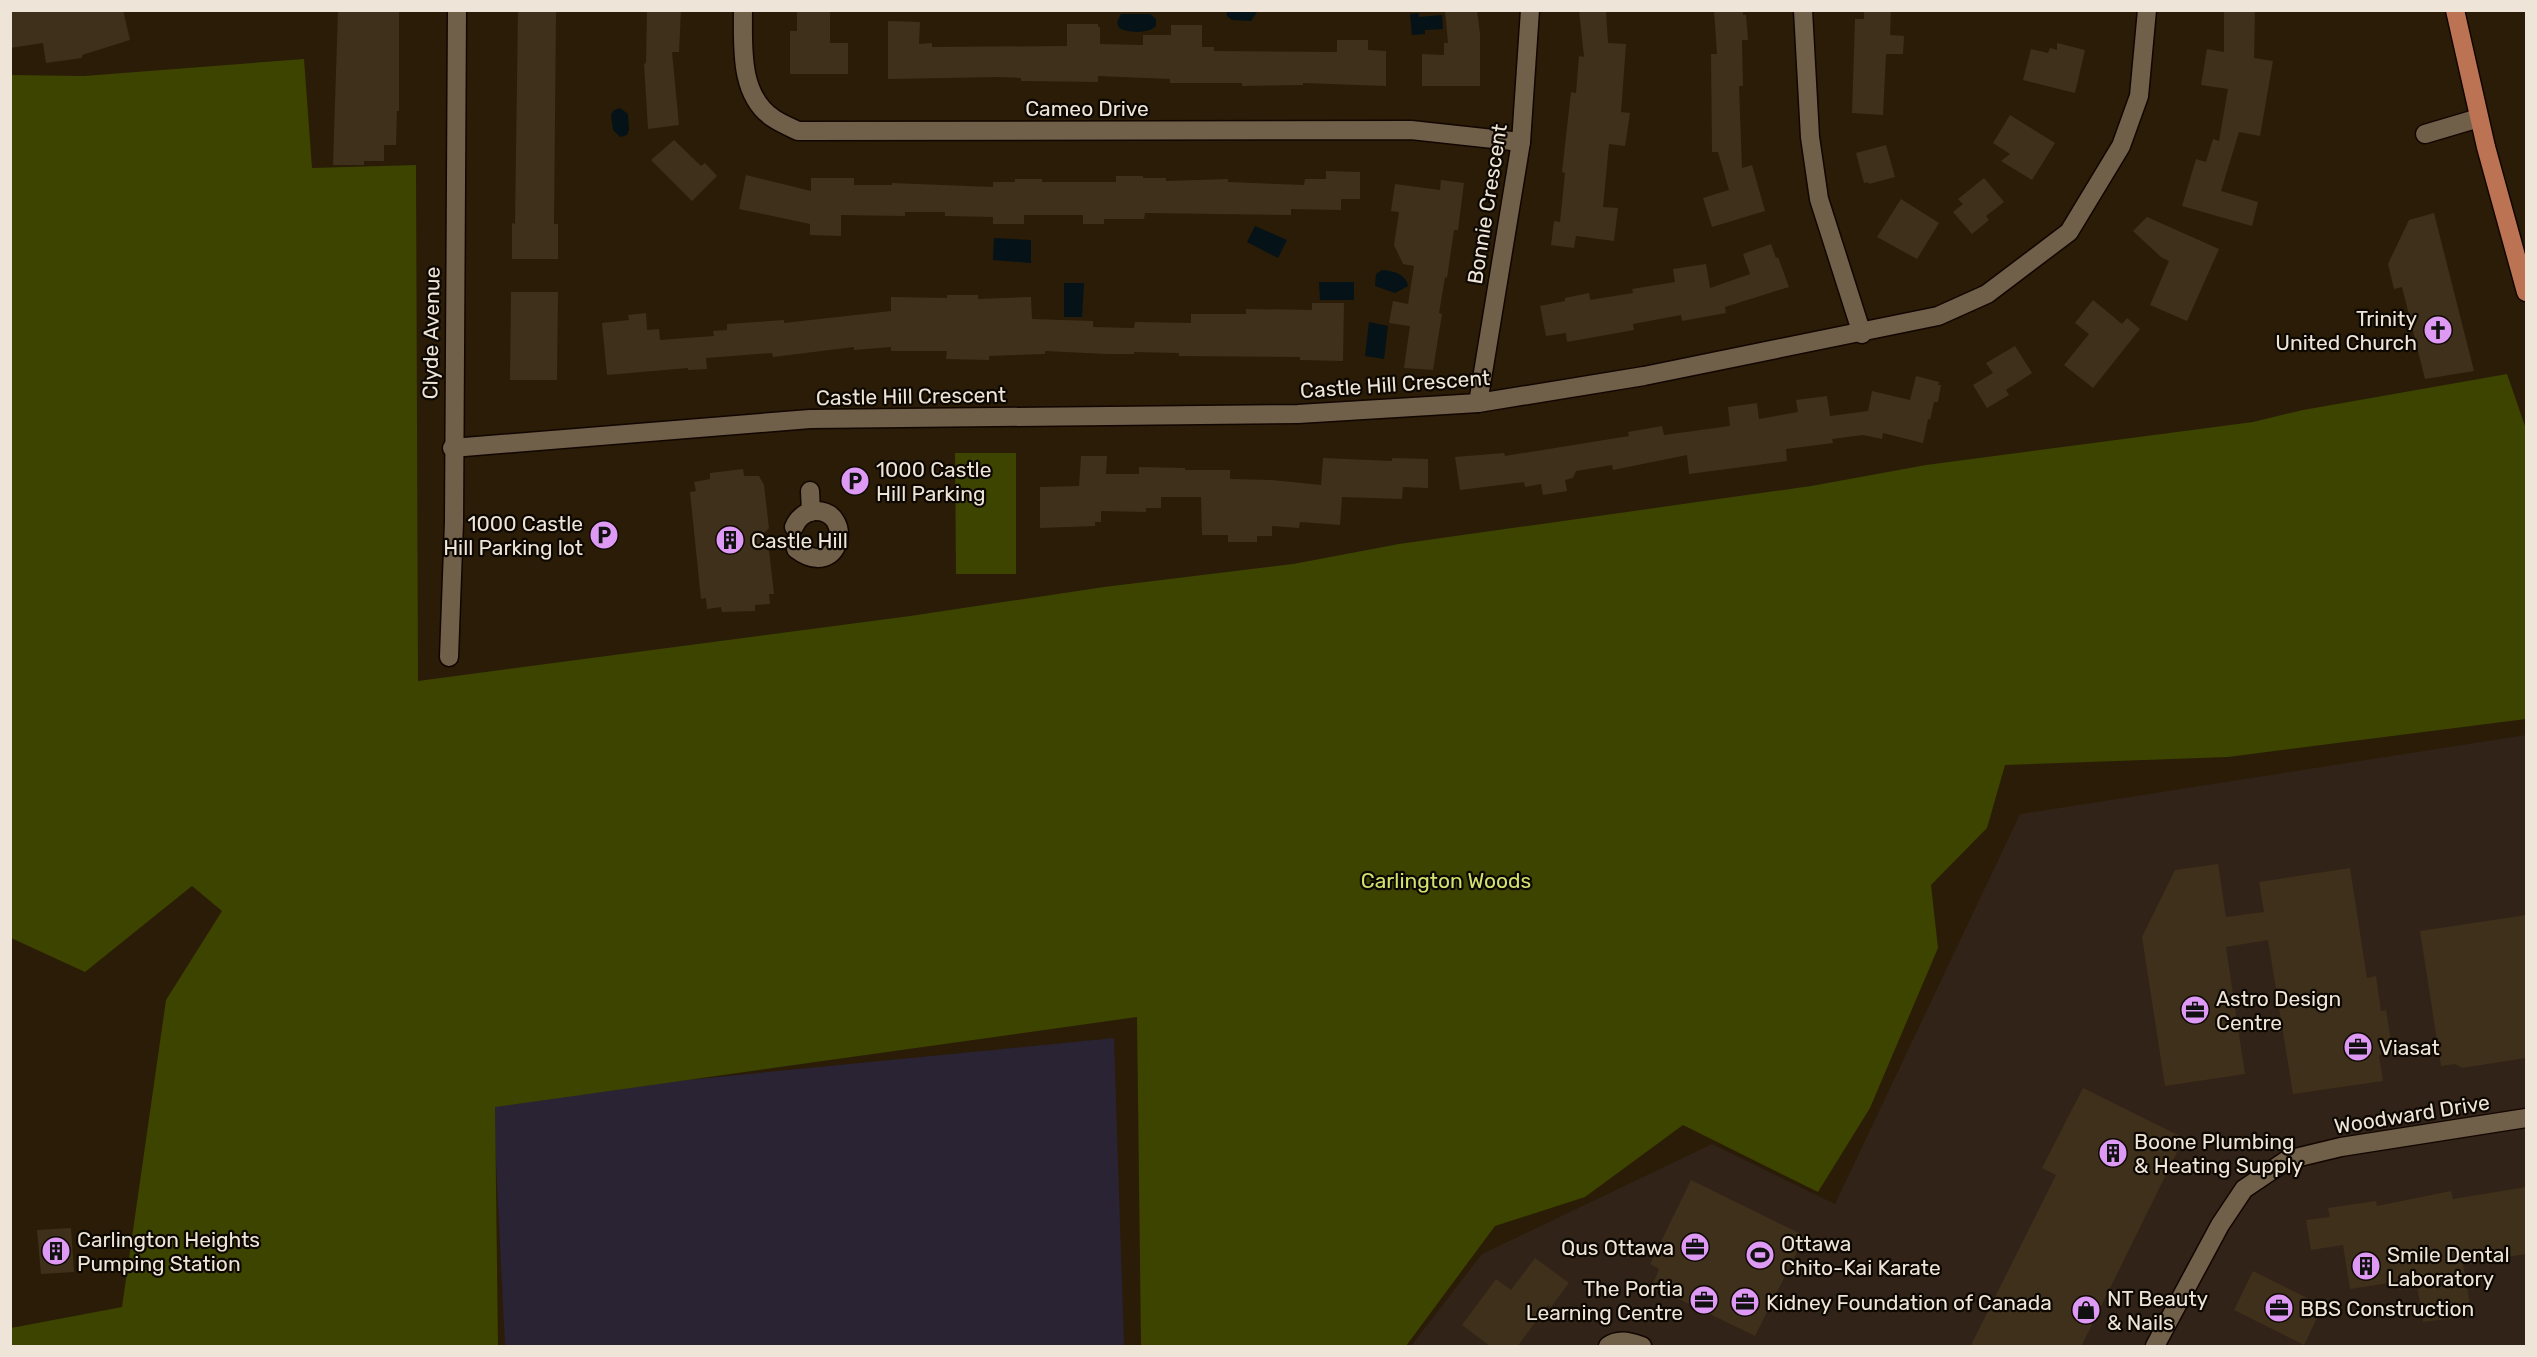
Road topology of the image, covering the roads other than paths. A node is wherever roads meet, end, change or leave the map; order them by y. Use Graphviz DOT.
graph roads {
  1 [pos="457,10"];
  2 [pos="743,10"];
  3 [pos="1530,10"];
  4 [pos="1803,10"];
  5 [pos="2147,10"];
  6 [pos="2455,10"];
  7 [pos="2479,118"];
  8 [pos="2425,134"];
  9 [pos="1521,142"];
  10 [pos="2521,253"];
  11 [pos="2526,292"];
  12 [pos="1862,334"];
  13 [pos="1478,403"];
  14 [pos="452,448"];
  15 [pos="810,490"];
  16 [pos="810,512"];
  17 [pos="794,528"];
  18 [pos="796,549"];
  19 [pos="449,657"];
  20 [pos="2526,1118"];
  21 [pos="1608,1347"];
  22 [pos="1642,1347"];
  23 [pos="2155,1347"];
  1 -- 14 [label="street, Clyde Avenue"];
  2 -- 9 [label="street, Cameo Drive"];
  3 -- 9 [label="street, Bonnie Crescent"];
  4 -- 12 [label="street"];
  5 -- 12 [label="street, Castle Hill Crescent"];
  6 -- 7 [label="main road"];
  7 -- 8 [label="street"];
  7 -- 10 [label="main road"];
  9 -- 13 [label="street, Bonnie Crescent"];
  10 -- 11 [label="main road"];
  12 -- 13 [label="street, Castle Hill Crescent"];
  13 -- 14 [label="street, Castle Hill Crescent"];
  14 -- 19 [label="street, Clyde Avenue"];
  15 -- 16 [label="street"];
  16 -- 17 [label="street"];
  16 -- 18 [label="street"];
  20 -- 23 [label="street, Woodward Drive"];
  21 -- 22 [label="street"];
}
